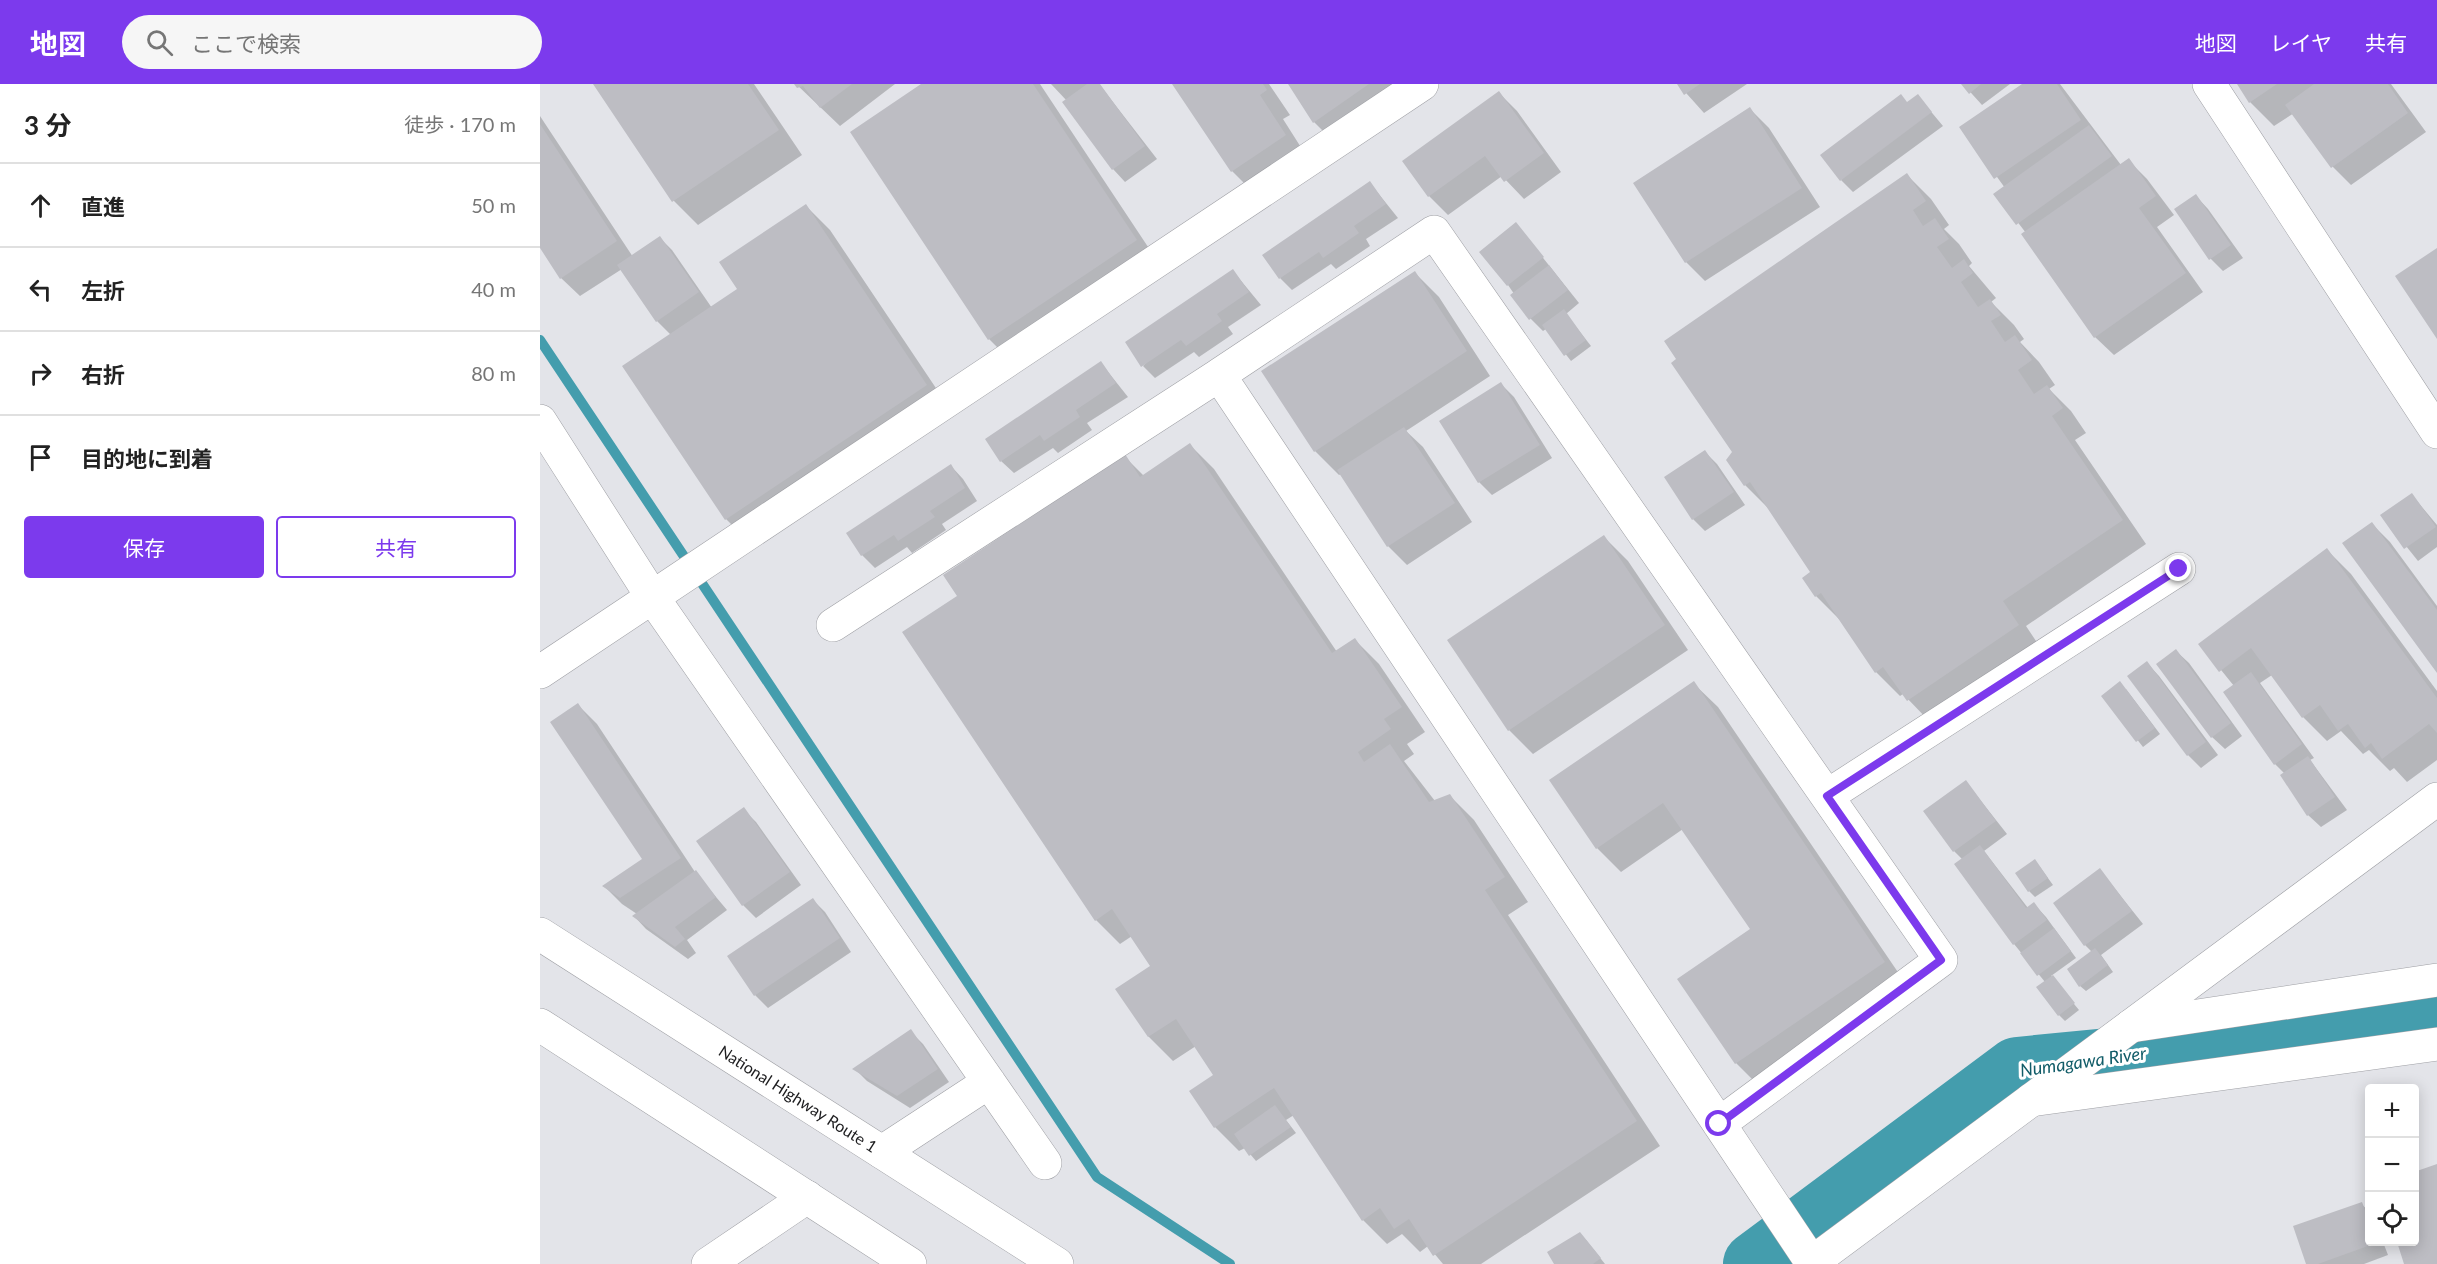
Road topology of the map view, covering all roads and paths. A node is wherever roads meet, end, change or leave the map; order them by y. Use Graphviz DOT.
graph roads {
  1 [pos="1422,84"];
  2 [pos="2209,84"];
  3 [pos="1219,375"];
  4 [pos="540,421"];
  5 [pos="2437,432"];
  6 [pos="2179,569"];
  7 [pos="653,598"];
  8 [pos="833,625"];
  9 [pos="540,672"];
  10 [pos="1827,796"];
  11 [pos="2437,799"];
  12 [pos="540,934"];
  13 [pos="2437,980"];
  14 [pos="540,1025"];
  15 [pos="2126,1030"];
  16 [pos="2437,1044"];
  17 [pos="989,1082"];
  18 [pos="2041,1093"];
  19 [pos="1719,1124"];
  20 [pos="882,1152"];
  21 [pos="1045,1163"];
  22 [pos="807,1197"];
  23 [pos="1811,1263"];
  24 [pos="708,1264"];
  25 [pos="910,1264"];
  26 [pos="1056,1264"];
  1 -- 7 [label="main road"];
  2 -- 5 [label="main road"];
  3 -- 8 [label="main road"];
  3 -- 10 [label="main road"];
  3 -- 19 [label="main road"];
  4 -- 7 [label="main road"];
  6 -- 10 [label="main road"];
  7 -- 9 [label="main road"];
  7 -- 17 [label="main road"];
  10 -- 19 [label="main road"];
  11 -- 15 [label="main road"];
  12 -- 20 [label="main road, National Highway Route 1"];
  13 -- 15 [label="main road"];
  14 -- 22 [label="main road"];
  15 -- 18 [label="main road"];
  16 -- 18 [label="main road"];
  17 -- 20 [label="main road"];
  17 -- 21 [label="main road"];
  18 -- 23 [label="main road"];
  19 -- 23 [label="main road"];
  20 -- 26 [label="main road, National Highway Route 1"];
  22 -- 24 [label="main road"];
  22 -- 25 [label="main road"];
}
